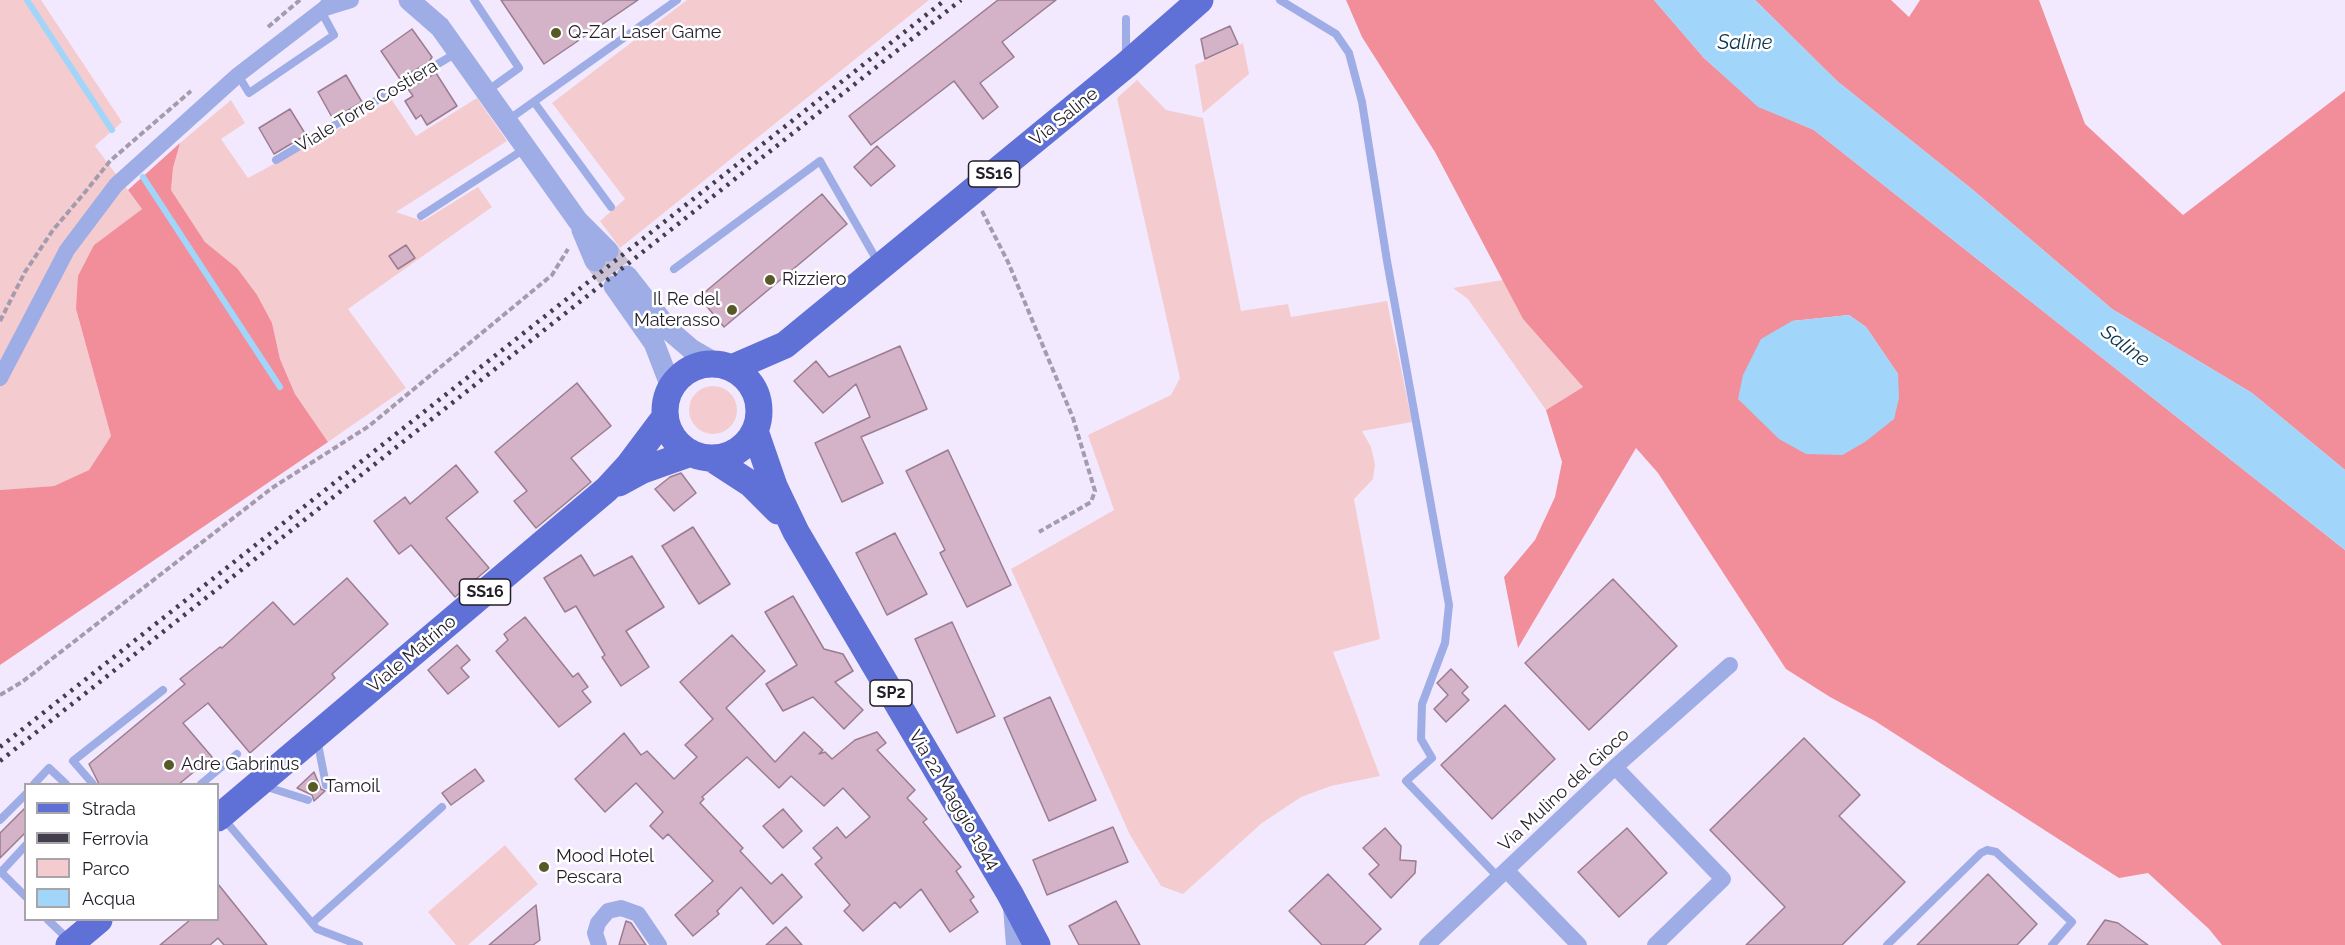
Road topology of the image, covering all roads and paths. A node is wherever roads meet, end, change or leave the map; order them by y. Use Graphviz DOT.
graph roads {
  1 [pos="351,0"];
  2 [pos="409,0"];
  3 [pos="431,0"];
  4 [pos="474,0"];
  5 [pos="677,0"];
  6 [pos="1200,0"];
  7 [pos="1280,0"];
  8 [pos="326,6"];
  9 [pos="1126,19"];
  10 [pos="440,27"];
  11 [pos="458,52"];
  12 [pos="1126,65"];
  13 [pos="238,75"];
  14 [pos="487,91"];
  15 [pos="534,102"];
  16 [pos="507,120"];
  17 [pos="527,148"];
  18 [pos="276,160"];
  19 [pos="972,192"];
  20 [pos="611,207"];
  21 [pos="421,216"];
  22 [pos="578,221"];
  23 [pos="601,256"];
  24 [pos="880,267"];
  25 [pos="674,269"];
  26 [pos="786,345"];
  27 [pos="724,366"];
  28 [pos="0,378"];
  29 [pos="671,387"];
  30 [pos="665,417"];
  31 [pos="757,418"];
  32 [pos="701,456"];
  33 [pos="607,489"];
  34 [pos="796,532"];
  35 [pos="1039,532"];
  36 [pos="1730,665"];
  37 [pos="163,690"];
  38 [pos="0,695"];
  39 [pos="317,734"];
  40 [pos="237,754"];
  41 [pos="1615,767"];
  42 [pos="35,783"];
  43 [pos="65,783"];
  44 [pos="92,783"];
  45 [pos="202,783"];
  46 [pos="257,785"];
  47 [pos="326,785"];
  48 [pos="24,796"];
  49 [pos="308,800"];
  50 [pos="442,807"];
  51 [pos="219,817"];
  52 [pos="0,820"];
  53 [pos="24,847"];
  54 [pos="1,872"];
  55 [pos="1503,875"];
  56 [pos="1010,894"];
  57 [pos="24,895"];
  58 [pos="49,921"];
  59 [pos="98,921"];
  60 [pos="312,923"];
  61 [pos="72,944"];
  62 [pos="596,944"];
  63 [pos="359,945"];
  64 [pos="659,945"];
  65 [pos="1014,945"];
  66 [pos="1037,945"];
  67 [pos="1427,945"];
  68 [pos="1579,945"];
  69 [pos="1654,945"];
  70 [pos="1887,945"];
  71 [pos="2052,945"];
  1 -- 8 [label="street"];
  2 -- 10 [label="street, Viale Torre Costiera"];
  3 -- 10 [label="street, Viale Torre Costiera"];
  4 -- 14 [label="lane"];
  5 -- 15 [label="lane"];
  6 -- 12 [label="main road, Via Saline / SS16"];
  7 -- 55 [label="lane"];
  8 -- 13 [label="street"];
  8 -- 13 [label="lane"];
  9 -- 12 [label="lane"];
  10 -- 11 [label="street, Viale Torre Costiera"];
  11 -- 14 [label="street, Viale Torre Costiera"];
  11 -- 18 [label="lane, Viale Torre Costiera"];
  12 -- 19 [label="main road, Via Saline / SS16"];
  13 -- 28 [label="street"];
  14 -- 16 [label="street, Viale Torre Costiera"];
  15 -- 16 [label="lane"];
  15 -- 20 [label="lane"];
  16 -- 17 [label="street, Viale Torre Costiera"];
  17 -- 21 [label="lane"];
  17 -- 22 [label="street, Viale Torre Costiera"];
  19 -- 24 [label="main road, Via Saline / SS16"];
  19 -- 35 [label="path"];
  22 -- 23 [label="street, Viale Torre Costiera"];
  22 -- 38 [label="path"];
  24 -- 25 [label="lane"];
  24 -- 26 [label="main road, Via Saline / SS16"];
  26 -- 27 [label="main road, Via Saline / SS16"];
  26 -- 31 [label="main road, Via Saline / SS16"];
  27 -- 29 [label="main road, SS16"];
  27 -- 29 [label="street"];
  27 -- 31 [label="main road"];
  29 -- 30 [label="main road, SS16"];
  30 -- 32 [label="main road"];
  30 -- 33 [label="main road, Viale Matrino / SS16"];
  31 -- 32 [label="main road, SS16"];
  31 -- 34 [label="main road, Via 22 Maggio 1944 / SP2"];
  32 -- 33 [label="main road, Viale Matrino / SS16"];
  32 -- 34 [label="main road, Via 22 Maggio 1944 / SP2"];
  33 -- 39 [label="main road, Viale Matrino / SS16"];
  34 -- 56 [label="main road, Via 22 Maggio 1944 / SP2"];
  36 -- 41 [label="street, Via Mulino del Gioco"];
  37 -- 44 [label="lane"];
  39 -- 46 [label="main road, Viale Matrino / SS16"];
  39 -- 47 [label="lane"];
  40 -- 45 [label="lane"];
  41 -- 55 [label="street, Via Mulino del Gioco"];
  41 -- 69 [label="street"];
  42 -- 43 [label="lane"];
  46 -- 49 [label="lane"];
  46 -- 51 [label="main road, Viale Matrino / SS16"];
  48 -- 52 [label="lane"];
  50 -- 60 [label="lane"];
  51 -- 60 [label="lane"];
  53 -- 54 [label="lane"];
  54 -- 57 [label="lane"];
  55 -- 67 [label="street, Via Mulino del Gioco"];
  55 -- 68 [label="street"];
  56 -- 65 [label="street"];
  56 -- 66 [label="main road, Via 22 Maggio 1944 / SP2"];
  58 -- 61 [label="lane"];
  59 -- 61 [label="main road"];
  60 -- 63 [label="lane"];
  62 -- 64 [label="street"];
  70 -- 71 [label="lane"];
}
